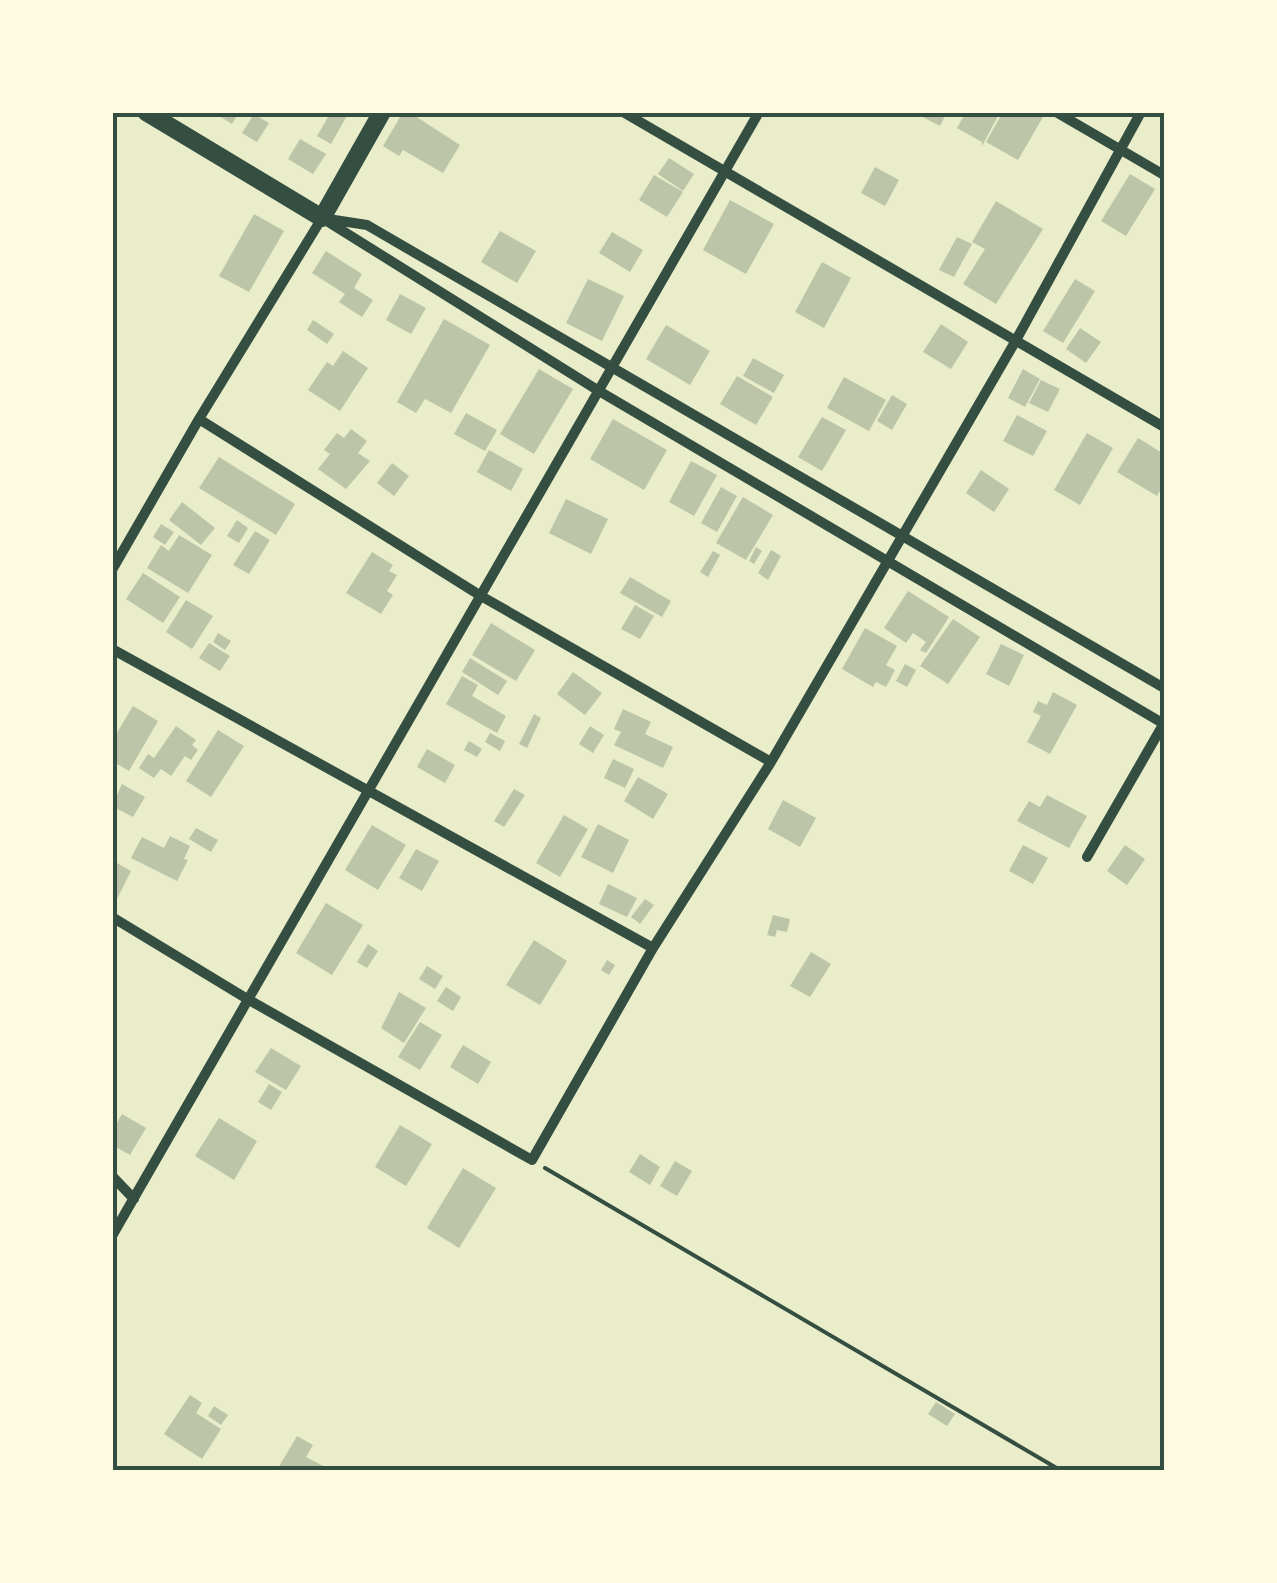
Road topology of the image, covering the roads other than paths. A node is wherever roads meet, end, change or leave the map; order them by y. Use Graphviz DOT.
graph roads {
  1 [pos="146,112"];
  2 [pos="382,112"];
  3 [pos="623,112"];
  4 [pos="759,112"];
  5 [pos="1056,112"];
  6 [pos="1142,112"];
  7 [pos="1120,150"];
  8 [pos="725,170"];
  9 [pos="1164,175"];
  10 [pos="322,218"];
  11 [pos="1015,342"];
  12 [pos="612,369"];
  13 [pos="599,391"];
  14 [pos="199,419"];
  15 [pos="1164,427"];
  16 [pos="901,537"];
  17 [pos="888,558"];
  18 [pos="112,570"];
  19 [pos="481,596"];
  20 [pos="112,649"];
  21 [pos="1164,688"];
  22 [pos="1164,723"];
  23 [pos="770,762"];
  24 [pos="368,792"];
  25 [pos="1087,857"];
  26 [pos="112,917"];
  27 [pos="654,948"];
  28 [pos="248,1000"];
  29 [pos="112,1176"];
  30 [pos="134,1200"];
  31 [pos="112,1236"];
  1 -- 10 [label="main road"];
  2 -- 10 [label="main road"];
  3 -- 8 [label="street"];
  4 -- 8 [label="street"];
  5 -- 7 [label="street"];
  6 -- 7 [label="street"];
  7 -- 9 [label="street"];
  7 -- 11 [label="street"];
  8 -- 11 [label="street"];
  8 -- 12 [label="street"];
  10 -- 12 [label="street"];
  10 -- 13 [label="street"];
  10 -- 14 [label="street"];
  11 -- 15 [label="street"];
  11 -- 16 [label="street"];
  12 -- 13 [label="street"];
  12 -- 16 [label="street"];
  13 -- 17 [label="street"];
  13 -- 19 [label="street"];
  14 -- 18 [label="street"];
  14 -- 19 [label="street"];
  16 -- 17 [label="street"];
  16 -- 21 [label="street"];
  17 -- 22 [label="street"];
  17 -- 23 [label="street"];
  19 -- 23 [label="street"];
  19 -- 24 [label="street"];
  20 -- 24 [label="street"];
  22 -- 25 [label="street"];
  23 -- 27 [label="street"];
  24 -- 27 [label="street"];
  24 -- 28 [label="street"];
  26 -- 28 [label="street"];
  27 -- 28 [label="street"];
  28 -- 30 [label="street"];
  29 -- 30 [label="street"];
  30 -- 31 [label="street"];
}
